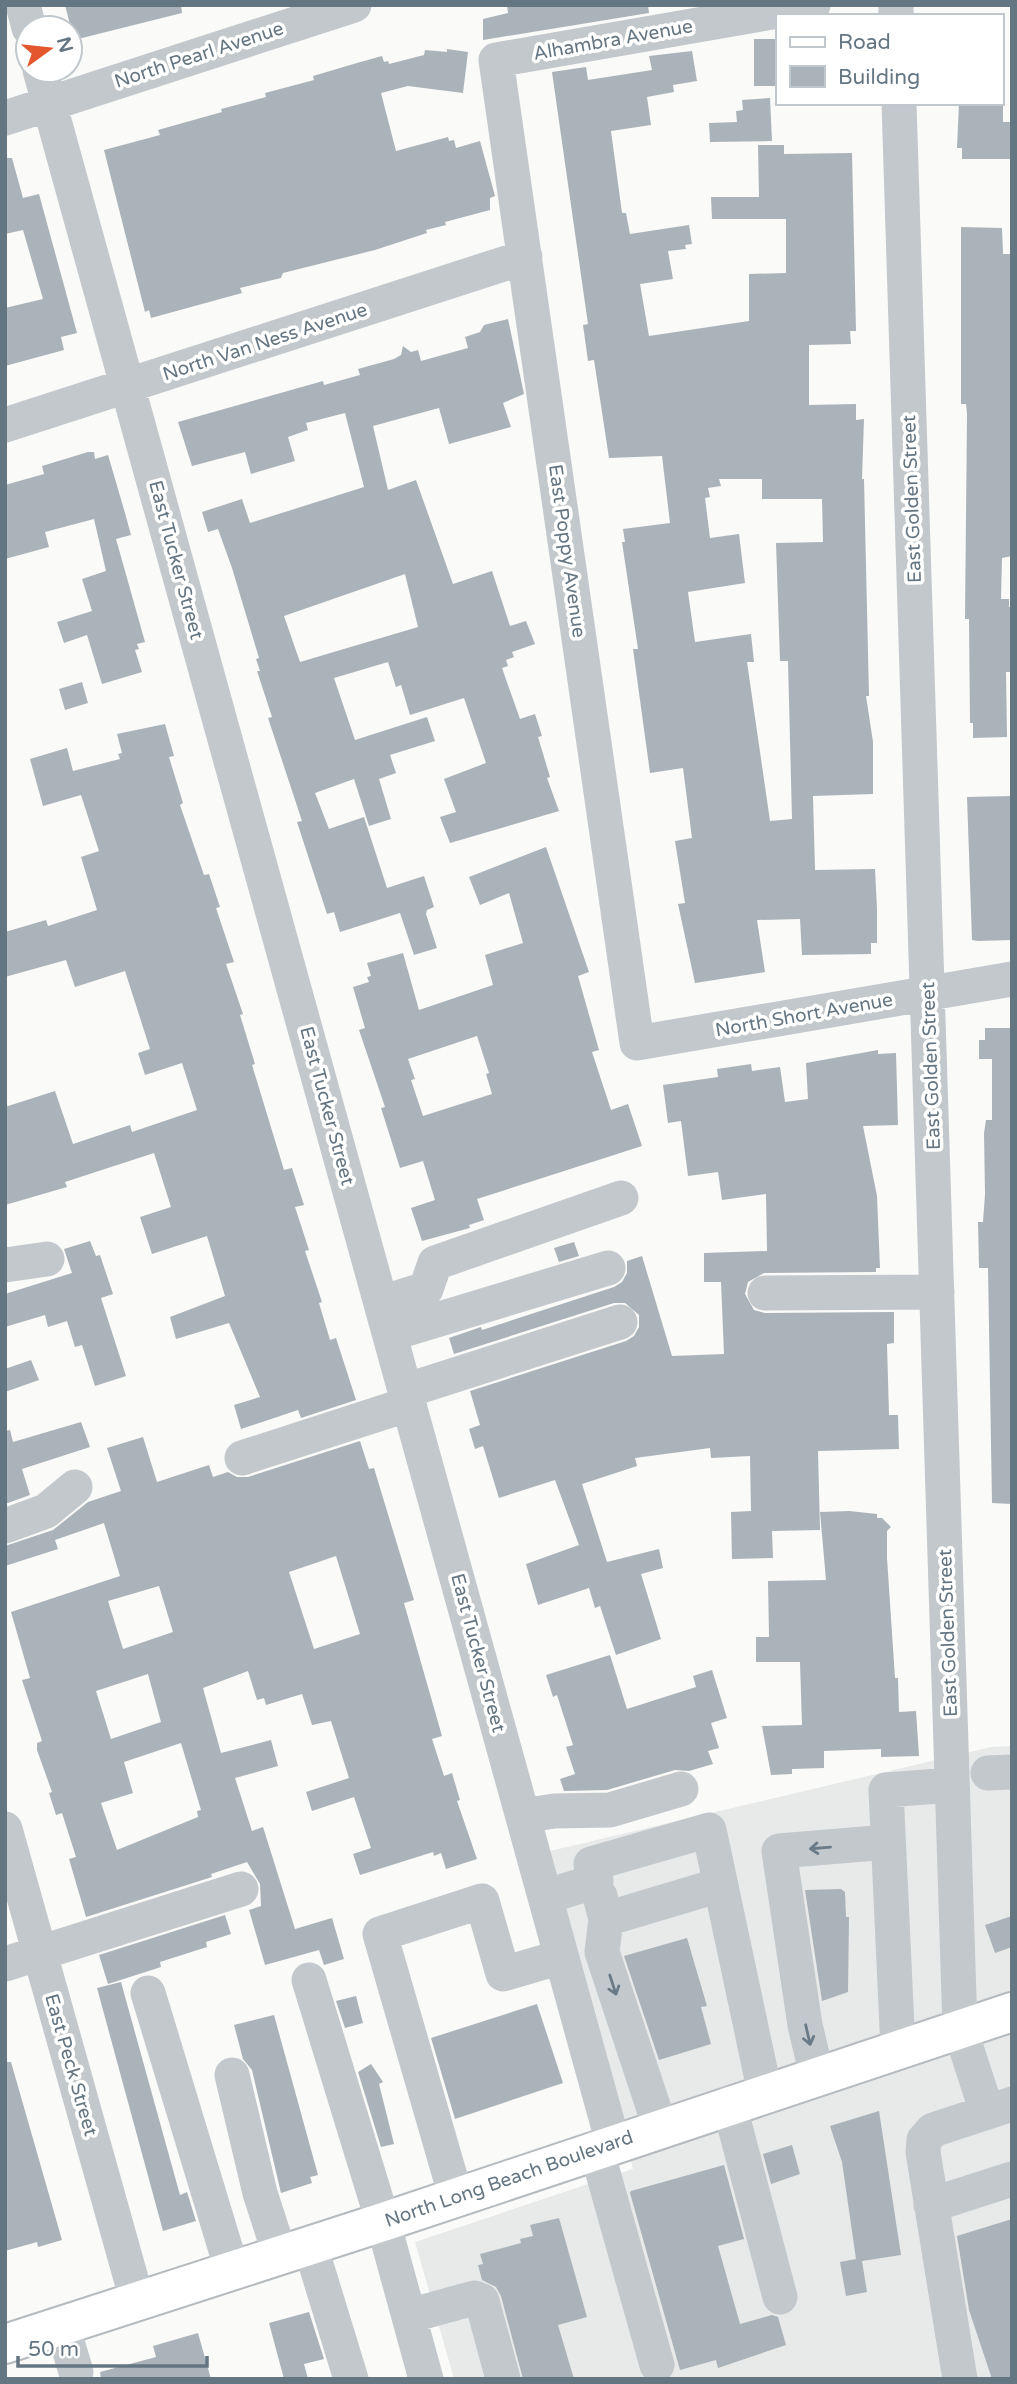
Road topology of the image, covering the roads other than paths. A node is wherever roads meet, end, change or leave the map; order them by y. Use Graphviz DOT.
graph roads {
  1 [pos="354,5"];
  2 [pos="813,5"];
  3 [pos="496,60"];
  4 [pos="43,84"];
  5 [pos="48,103"];
  6 [pos="899,105"];
  7 [pos="5,118"];
  8 [pos="525,257"];
  9 [pos="128,386"];
  10 [pos="5,425"];
  11 [pos="1012,979"];
  12 [pos="929,994"];
  13 [pos="637,1043"];
  14 [pos="621,1198"];
  15 [pos="47,1259"];
  16 [pos="5,1265"];
  17 [pos="608,1268"];
  18 [pos="937,1292"];
  19 [pos="765,1293"];
  20 [pos="386,1319"];
  21 [pos="620,1322"];
  22 [pos="407,1397"];
  23 [pos="243,1458"];
  24 [pos="75,1487"];
  25 [pos="5,1526"];
  26 [pos="952,1785"];
  27 [pos="681,1789"];
  28 [pos="523,1815"];
  29 [pos="5,1829"];
  30 [pos="888,1842"];
  31 [pos="596,1881"];
  32 [pos="720,1885"];
  33 [pos="241,1889"];
  34 [pos="545,1897"];
  35 [pos="606,1919"];
  36 [pos="40,1952"];
  37 [pos="561,1956"];
  38 [pos="5,1964"];
  39 [pos="309,1980"];
  40 [pos="148,1993"];
  41 [pos="1012,2012"];
  42 [pos="960,2029"];
  43 [pos="898,2049"];
  44 [pos="232,2075"];
  45 [pos="817,2076"];
  46 [pos="765,2093"];
  47 [pos="729,2104"];
  48 [pos="999,2108"];
  49 [pos="660,2127"];
  50 [pos="604,2146"];
  51 [pos="1012,2179"];
  52 [pos="456,2197"];
  53 [pos="931,2205"];
  54 [pos="383,2222"];
  55 [pos="295,2250"];
  56 [pos="232,2270"];
  57 [pos="780,2297"];
  58 [pos="137,2300"];
  59 [pos="409,2316"];
  60 [pos="62,2325"];
  61 [pos="5,2344"];
  62 [pos="657,2365"];
  63 [pos="76,2372"];
  64 [pos="351,2379"];
  65 [pos="426,2379"];
  66 [pos="503,2379"];
  67 [pos="960,2379"];
  1 -- 5 [label="street, North Pearl Avenue"];
  2 -- 3 [label="street, Alhambra Avenue"];
  3 -- 8 [label="street, East Poppy Avenue"];
  4 -- 5 [label="street, East Tucker Street"];
  5 -- 7 [label="street, North Pearl Avenue"];
  5 -- 9 [label="street, East Tucker Street"];
  6 -- 12 [label="street, East Golden Street"];
  8 -- 9 [label="street, North Van Ness Avenue"];
  8 -- 13 [label="street, East Poppy Avenue"];
  9 -- 10 [label="street, North Van Ness Avenue"];
  9 -- 20 [label="street, East Tucker Street"];
  11 -- 12 [label="street, North Short Avenue"];
  12 -- 13 [label="street, North Short Avenue"];
  12 -- 18 [label="street, East Golden Street"];
  14 -- 20 [label="street"];
  15 -- 16 [label="street"];
  17 -- 20 [label="street"];
  18 -- 19 [label="street"];
  18 -- 26 [label="street, East Golden Street"];
  20 -- 22 [label="street, East Tucker Street"];
  21 -- 22 [label="street"];
  22 -- 23 [label="street"];
  22 -- 28 [label="street, East Tucker Street"];
  24 -- 25 [label="street"];
  26 -- 30 [label="street"];
  26 -- 42 [label="street, East Golden Street"];
  27 -- 28 [label="street"];
  28 -- 34 [label="street, East Tucker Street"];
  29 -- 36 [label="street, East Peck Street"];
  30 -- 43 [label="street"];
  30 -- 45 [label="street, one-way"];
  31 -- 32 [label="street"];
  31 -- 34 [label="street"];
  31 -- 35 [label="street"];
  32 -- 35 [label="street"];
  32 -- 46 [label="street"];
  33 -- 36 [label="street"];
  34 -- 37 [label="street, East Tucker Street"];
  35 -- 49 [label="street, one-way"];
  36 -- 38 [label="street"];
  36 -- 58 [label="street, East Peck Street"];
  37 -- 50 [label="street, East Tucker Street"];
  37 -- 52 [label="street"];
  39 -- 54 [label="street"];
  40 -- 56 [label="street"];
  41 -- 42 [label="main road, North Long Beach Boulevard"];
  42 -- 43 [label="main road, North Long Beach Boulevard"];
  42 -- 48 [label="street, East Golden Street"];
  43 -- 45 [label="main road, North Long Beach Boulevard"];
  44 -- 55 [label="street"];
  45 -- 46 [label="main road, North Long Beach Boulevard"];
  46 -- 47 [label="main road, North Long Beach Boulevard"];
  47 -- 49 [label="main road, North Long Beach Boulevard"];
  47 -- 57 [label="street"];
  48 -- 53 [label="street"];
  49 -- 50 [label="main road, North Long Beach Boulevard"];
  50 -- 52 [label="main road, North Long Beach Boulevard"];
  50 -- 62 [label="street, East Tucker Street"];
  51 -- 53 [label="street"];
  52 -- 54 [label="main road, North Long Beach Boulevard"];
  53 -- 67 [label="street"];
  54 -- 55 [label="main road, North Long Beach Boulevard"];
  54 -- 59 [label="street"];
  55 -- 56 [label="main road, North Long Beach Boulevard"];
  55 -- 64 [label="street"];
  56 -- 58 [label="main road, North Long Beach Boulevard"];
  58 -- 60 [label="main road, North Long Beach Boulevard"];
  59 -- 65 [label="street"];
  59 -- 66 [label="street"];
  60 -- 61 [label="main road, North Long Beach Boulevard"];
  60 -- 63 [label="street"];
}
